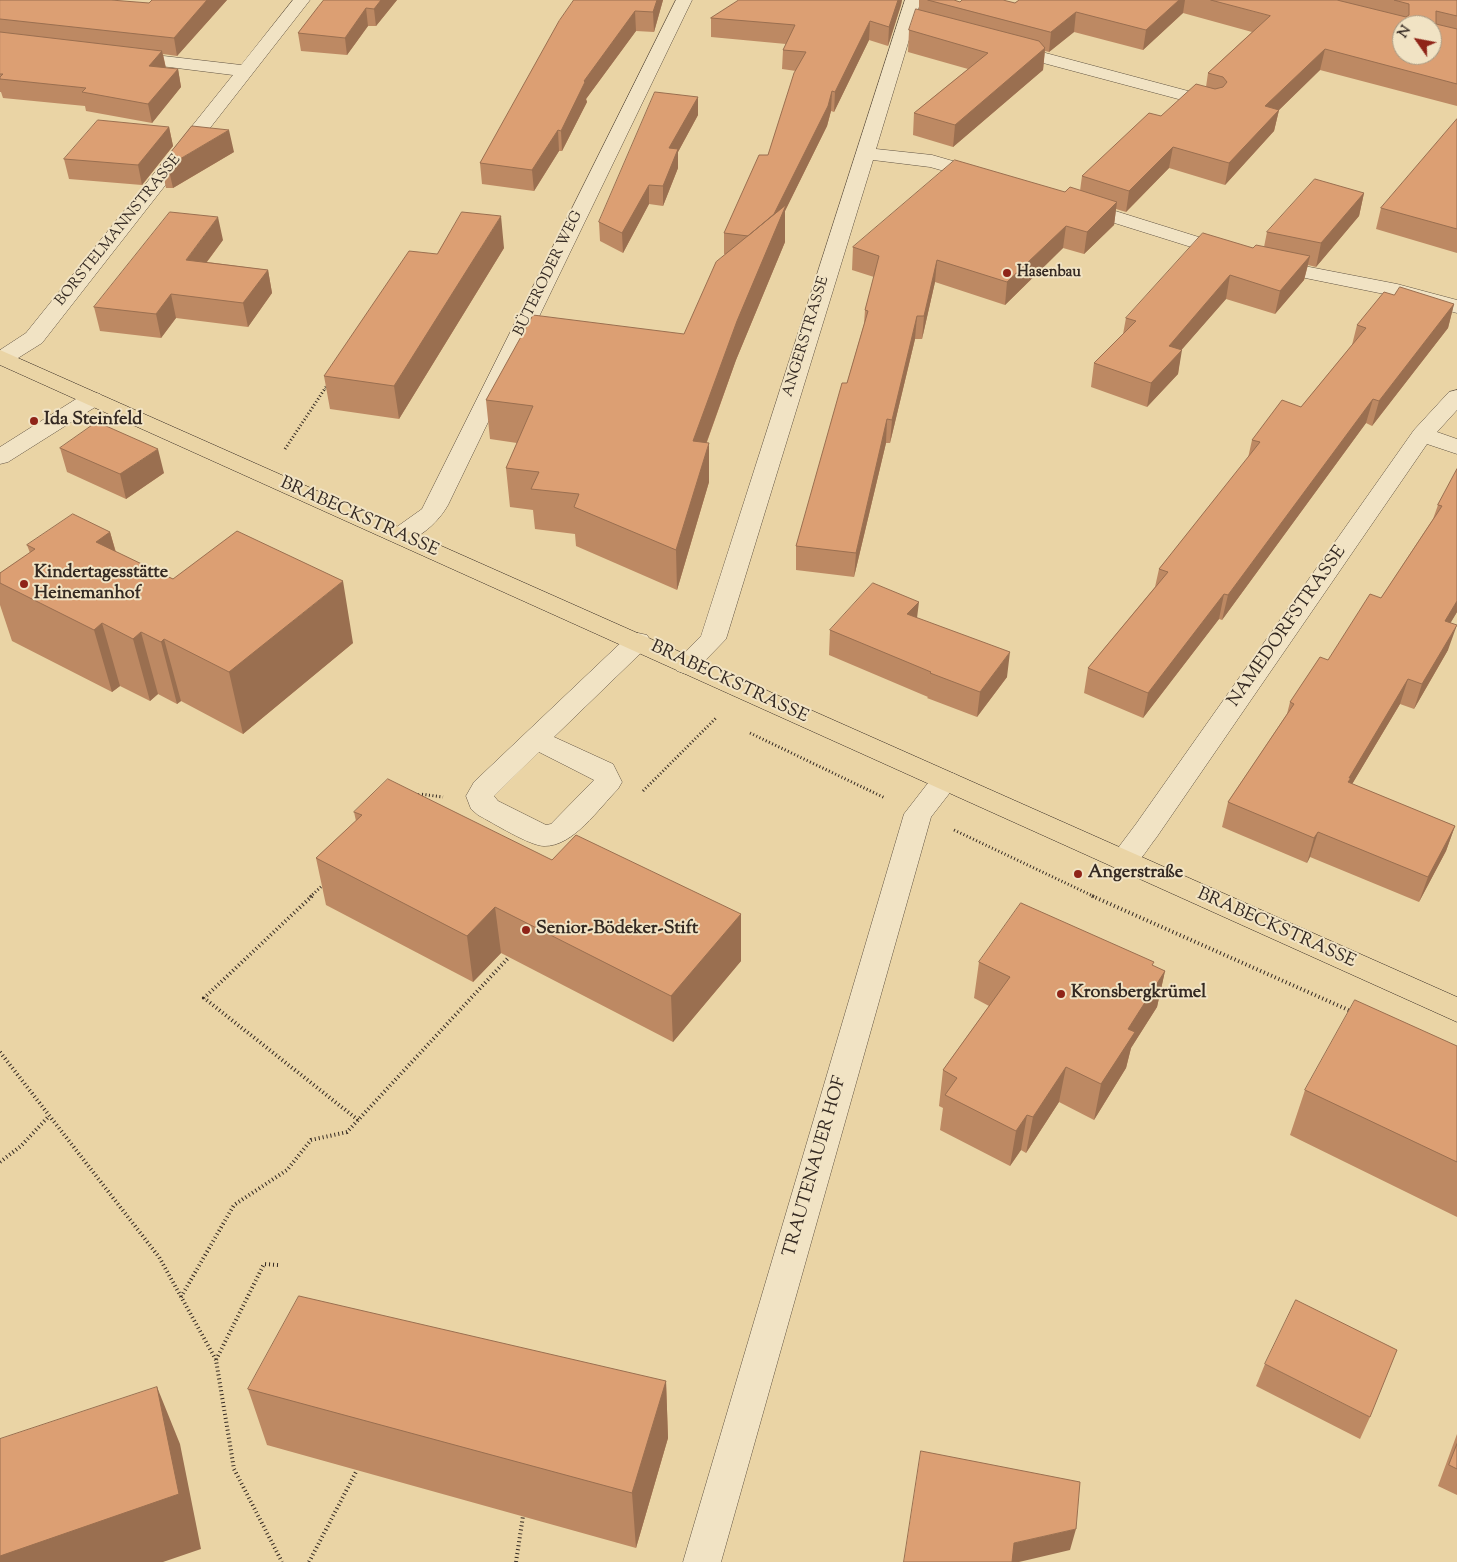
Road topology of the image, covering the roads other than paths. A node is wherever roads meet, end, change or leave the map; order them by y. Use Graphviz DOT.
graph roads {
  1 [pos="302,0"];
  2 [pos="684,0"];
  3 [pos="913,0"];
  4 [pos="992,44"];
  5 [pos="108,55"];
  6 [pos="246,71"];
  7 [pos="1212,103"];
  8 [pos="864,153"];
  9 [pos="1006,183"];
  10 [pos="1062,200"];
  11 [pos="1457,307"];
  12 [pos="1,357"];
  13 [pos="1457,397"];
  14 [pos="92,399"];
  15 [pos="1422,435"];
  16 [pos="1457,447"];
  17 [pos="0,457"];
  18 [pos="400,536"];
  19 [pos="638,641"];
  20 [pos="686,665"];
  21 [pos="535,739"];
  22 [pos="945,781"];
  23 [pos="1123,860"];
  24 [pos="1457,1010"];
  25 [pos="702,1562"];
  1 -- 6 [label="street, BORSTELMANNSTRASSE"];
  2 -- 18 [label="street, BÜTERODER WEG"];
  3 -- 8 [label="street, ANGERSTRASSE"];
  4 -- 7 [label="street"];
  5 -- 6 [label="street"];
  6 -- 12 [label="street, BORSTELMANNSTRASSE"];
  8 -- 9 [label="street"];
  8 -- 20 [label="street, ANGERSTRASSE"];
  10 -- 11 [label="street"];
  12 -- 14 [label="main road, BRABECKSTRASSE"];
  13 -- 15 [label="street, NAMEDORFSTRASSE"];
  14 -- 17 [label="street"];
  14 -- 18 [label="main road, BRABECKSTRASSE"];
  15 -- 16 [label="street"];
  15 -- 23 [label="street, NAMEDORFSTRASSE"];
  18 -- 19 [label="main road, BRABECKSTRASSE"];
  19 -- 20 [label="main road, BRABECKSTRASSE"];
  19 -- 21 [label="street"];
  20 -- 22 [label="main road, BRABECKSTRASSE"];
  21 -- 21 [label="street"];
  22 -- 23 [label="main road, BRABECKSTRASSE"];
  22 -- 25 [label="street, TRAUTENAUER HOF"];
  23 -- 24 [label="main road, BRABECKSTRASSE"];
}
